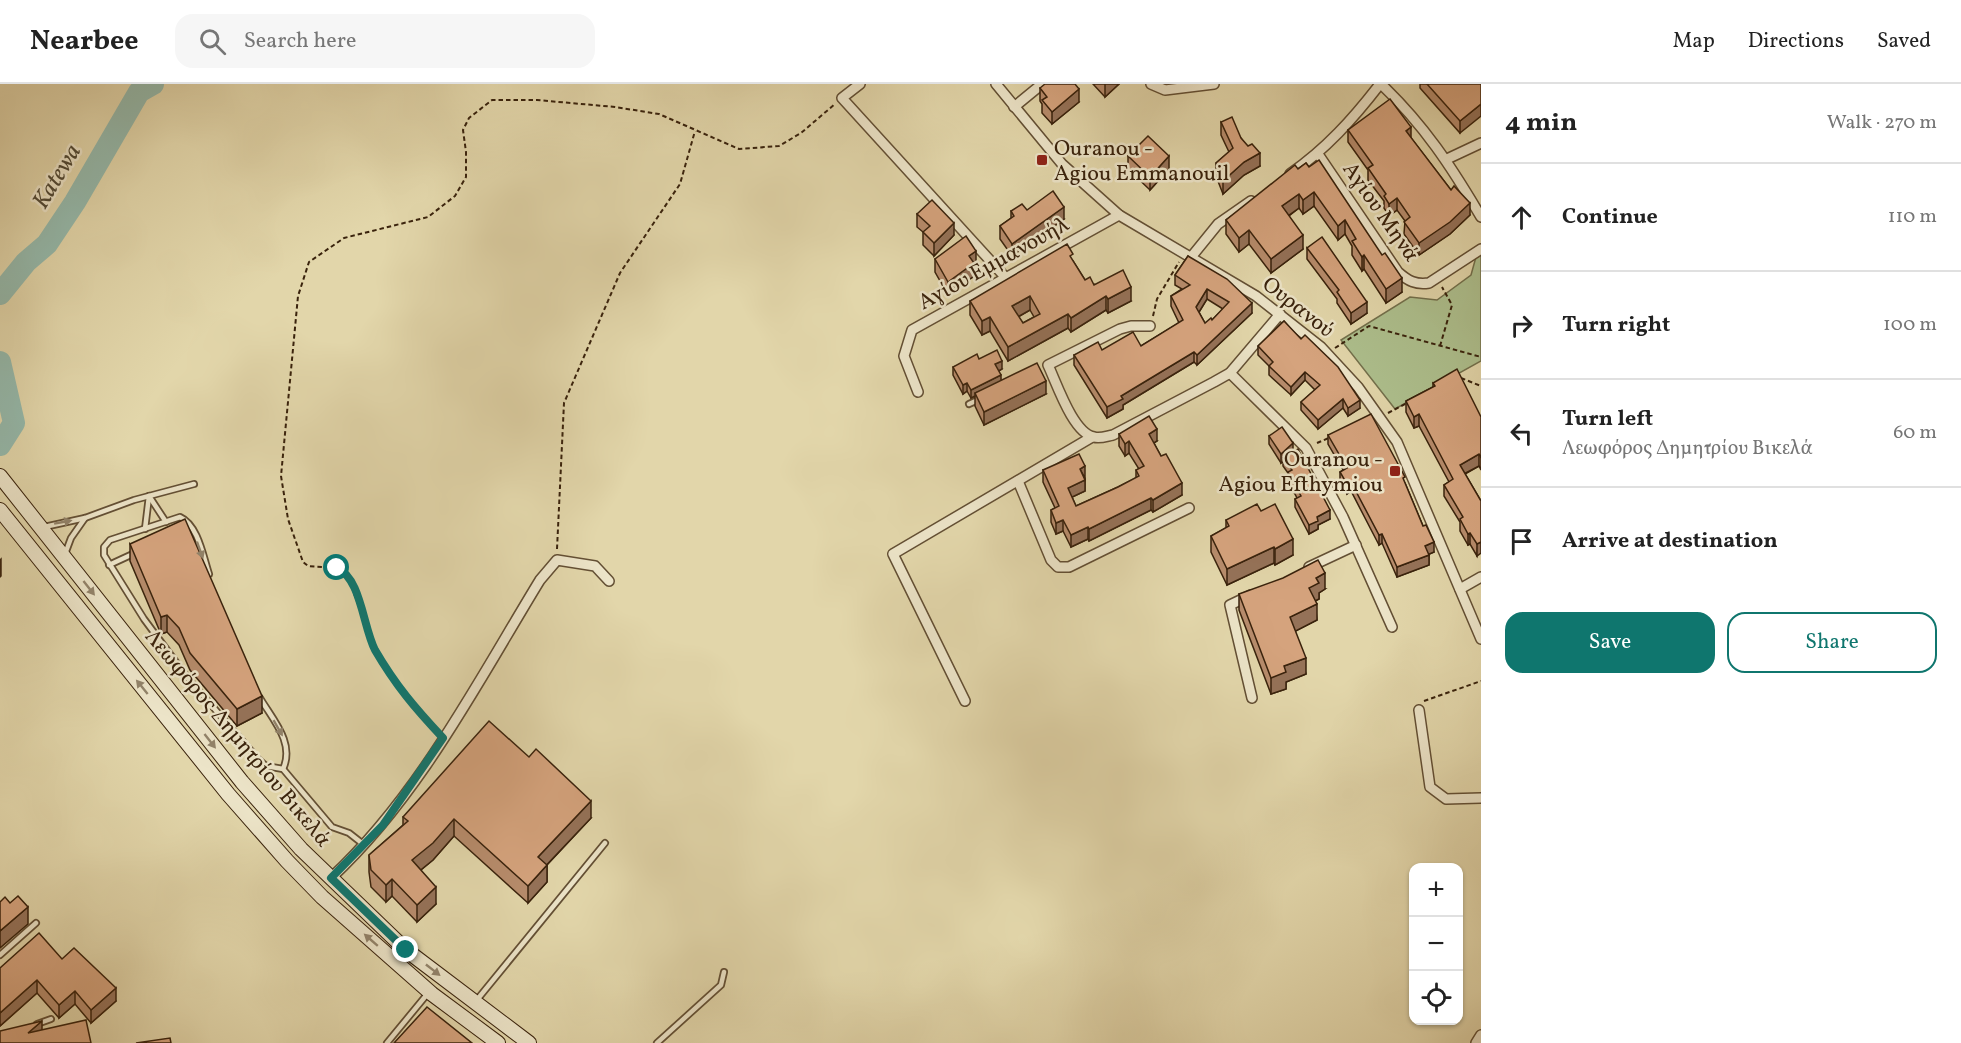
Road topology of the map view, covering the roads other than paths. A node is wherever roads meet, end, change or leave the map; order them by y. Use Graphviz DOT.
graph roads {
  1 [pos="860,84"];
  2 [pos="996,84"];
  3 [pos="1042,84"];
  4 [pos="1152,84"];
  5 [pos="1214,84"];
  6 [pos="1381,84"];
  7 [pos="1014,107"];
  8 [pos="1481,143"];
  9 [pos="1318,154"];
  10 [pos="1447,159"];
  11 [pos="1282,180"];
  12 [pos="1263,192"];
  13 [pos="1119,215"];
  14 [pos="1481,217"];
  15 [pos="1481,249"];
  16 [pos="1188,254"];
  17 [pos="1006,278"];
  18 [pos="1280,314"];
  19 [pos="1150,326"];
  20 [pos="1048,365"];
  21 [pos="1038,370"];
  22 [pos="1230,373"];
  23 [pos="918,392"];
  24 [pos="988,395"];
  25 [pos="969,404"];
  26 [pos="1092,437"];
  27 [pos="0,476"];
  28 [pos="1018,481"];
  29 [pos="194,484"];
  30 [pos="149,496"];
  31 [pos="1189,508"];
  32 [pos="0,510"];
  33 [pos="86,518"];
  34 [pos="166,522"];
  35 [pos="41,528"];
  36 [pos="145,528"];
  37 [pos="192,528"];
  38 [pos="182,532"];
  39 [pos="1356,545"];
  40 [pos="140,551"];
  41 [pos="64,556"];
  42 [pos="110,565"];
  43 [pos="1303,570"];
  44 [pos="1481,577"];
  45 [pos="211,579"];
  46 [pos="609,581"];
  47 [pos="1261,590"];
  48 [pos="1460,590"];
  49 [pos="1392,627"];
  50 [pos="1481,639"];
  51 [pos="256,689"];
  52 [pos="1252,698"];
  53 [pos="965,701"];
  54 [pos="1419,710"];
  55 [pos="283,769"];
  56 [pos="1481,798"];
  57 [pos="605,843"];
  58 [pos="365,846"];
  59 [pos="331,878"];
  60 [pos="36,923"];
  61 [pos="0,955"];
  62 [pos="724,972"];
  63 [pos="429,991"];
  64 [pos="475,1004"];
  65 [pos="51,1019"];
  66 [pos="31,1026"];
  67 [pos="1481,1035"];
  68 [pos="387,1043"];
  69 [pos="498,1043"];
  70 [pos="529,1043"];
  71 [pos="657,1043"];
  72 [pos="1476,1043"];
  1 -- 17 [label="street"];
  2 -- 7 [label="street, Ουρανού"];
  3 -- 7 [label="street"];
  4 -- 5 [label="street"];
  6 -- 9 [label="street"];
  6 -- 10 [label="street"];
  7 -- 13 [label="street, Ουρανού"];
  8 -- 10 [label="street"];
  9 -- 11 [label="street"];
  9 -- 15 [label="street, Αγίου Μηνά"];
  10 -- 14 [label="street"];
  12 -- 16 [label="street"];
  13 -- 16 [label="street, Ουρανού"];
  13 -- 17 [label="street, Αγίου Εμμανουήλ"];
  16 -- 18 [label="street, Ουρανού"];
  17 -- 23 [label="street, Αγίου Εμμανουήλ"];
  18 -- 22 [label="street"];
  18 -- 48 [label="street, Ουρανού"];
  19 -- 20 [label="street"];
  20 -- 21 [label="lane"];
  20 -- 26 [label="street"];
  22 -- 26 [label="street"];
  22 -- 39 [label="street"];
  24 -- 25 [label="lane"];
  26 -- 28 [label="street"];
  27 -- 35 [label="main road, Λεωφόρος Δημητρίου Βικελά"];
  28 -- 31 [label="street"];
  28 -- 53 [label="street"];
  29 -- 30 [label="lane"];
  30 -- 33 [label="lane"];
  30 -- 34 [label="lane"];
  30 -- 36 [label="lane"];
  63 -- 32 [label="main road, Λεωφόρος Δημητρίου Βικελά, one-way"];
  35 -- 33 [label="lane, one-way"];
  33 -- 41 [label="lane"];
  34 -- 36 [label="lane"];
  34 -- 37 [label="lane"];
  35 -- 41 [label="main road, Λεωφόρος Δημητρίου Βικελά"];
  36 -- 42 [label="lane"];
  37 -- 38 [label="lane"];
  37 -- 45 [label="lane, one-way"];
  39 -- 43 [label="street"];
  39 -- 49 [label="street"];
  40 -- 42 [label="lane"];
  41 -- 59 [label="main road, Λεωφόρος Δημητρίου Βικελά, one-way"];
  42 -- 55 [label="lane"];
  44 -- 48 [label="street"];
  46 -- 58 [label="street"];
  47 -- 52 [label="street"];
  48 -- 50 [label="street, Ουρανού"];
  51 -- 55 [label="lane, one-way"];
  54 -- 56 [label="street"];
  55 -- 58 [label="lane"];
  57 -- 64 [label="lane"];
  58 -- 59 [label="street"];
  59 -- 64 [label="main road, Λεωφόρος Δημητρίου Βικελά, one-way"];
  60 -- 61 [label="lane"];
  62 -- 71 [label="lane"];
  63 -- 68 [label="lane"];
  63 -- 69 [label="main road, Λεωφόρος Δημητρίου Βικελά"];
  64 -- 70 [label="main road, Λεωφόρος Δημητρίου Βικελά"];
  65 -- 66 [label="lane"];
  67 -- 72 [label="street"];
}
